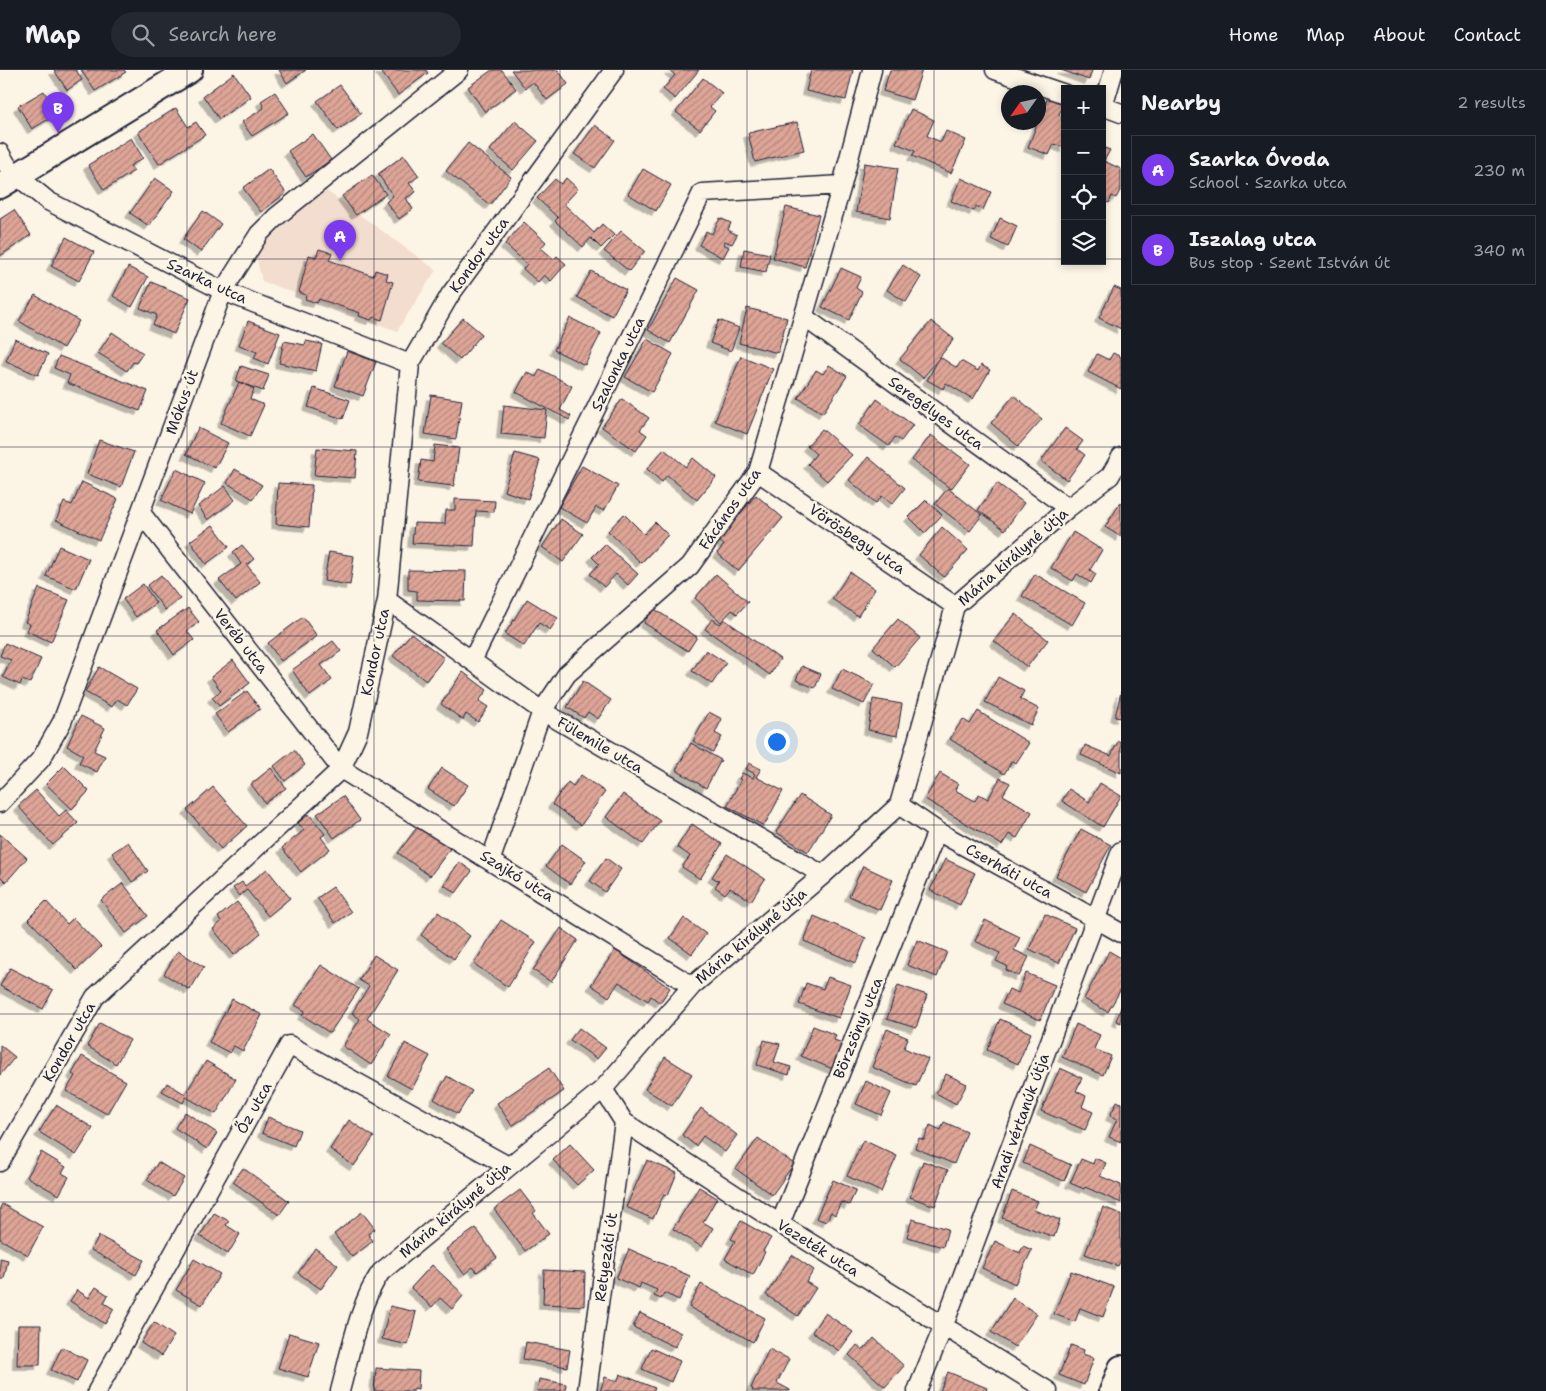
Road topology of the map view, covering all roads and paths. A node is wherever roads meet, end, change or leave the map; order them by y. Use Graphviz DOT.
graph roads {
  1 [pos="190,70"];
  2 [pos="459,70"];
  3 [pos="614,70"];
  4 [pos="872,70"];
  5 [pos="995,70"];
  6 [pos="1114,70"];
  7 [pos="1061,93"];
  8 [pos="1106,96"];
  9 [pos="1106,107"];
  10 [pos="1121,113"];
  11 [pos="0,153"];
  12 [pos="8,180"];
  13 [pos="842,185"];
  14 [pos="224,291"];
  15 [pos="804,317"];
  16 [pos="410,364"];
  17 [pos="1121,457"];
  18 [pos="758,472"];
  19 [pos="1068,508"];
  20 [pos="142,513"];
  21 [pos="387,600"];
  22 [pos="955,606"];
  23 [pos="472,661"];
  24 [pos="542,711"];
  25 [pos="341,768"];
  26 [pos="0,803"];
  27 [pos="899,805"];
  28 [pos="937,831"];
  29 [pos="1121,851"];
  30 [pos="490,860"];
  31 [pos="823,875"];
  32 [pos="1095,919"];
  33 [pos="1121,933"];
  34 [pos="692,986"];
  35 [pos="603,1089"];
  36 [pos="624,1122"];
  37 [pos="0,1162"];
  38 [pos="508,1166"];
  39 [pos="780,1224"];
  40 [pos="944,1325"];
  41 [pos="1121,1368"];
  42 [pos="97,1391"];
  43 [pos="340,1391"];
  44 [pos="587,1391"];
  45 [pos="917,1391"];
  46 [pos="1048,1391"];
  47 [pos="1112,1391"];
  1 -- 12 [label="street"];
  2 -- 14 [label="street, Mókus út"];
  3 -- 16 [label="street, Kondor utca"];
  4 -- 13 [label="street, Fácános utca"];
  5 -- 7 [label="street"];
  6 -- 8 [label="street"];
  9 -- 10 [label="street"];
  11 -- 12 [label="street, Szarka utca"];
  12 -- 14 [label="street, Szarka utca"];
  13 -- 15 [label="street, Fácános utca"];
  13 -- 23 [label="street, Szalonka utca"];
  14 -- 16 [label="street, Szarka utca"];
  14 -- 20 [label="street, Mókus út"];
  15 -- 18 [label="street, Fácános utca"];
  15 -- 19 [label="street, Seregélyes utca"];
  16 -- 21 [label="street, Kondor utca"];
  17 -- 19 [label="street, Mária királyné útja"];
  18 -- 22 [label="street, Vörösbegy utca"];
  18 -- 24 [label="street, Fácános utca"];
  19 -- 22 [label="street, Mária királyné útja"];
  20 -- 25 [label="street, Veréb utca"];
  20 -- 26 [label="street, Mókus út"];
  21 -- 23 [label="street, Fülemile utca"];
  21 -- 25 [label="street, Kondor utca"];
  22 -- 27 [label="street, Mária királyné útja"];
  23 -- 24 [label="street, Fülemile utca"];
  24 -- 30 [label="street, Fácános utca"];
  24 -- 31 [label="street, Fülemile utca"];
  25 -- 30 [label="street, Szajkó utca"];
  25 -- 37 [label="street, Kondor utca"];
  27 -- 28 [label="street, Cserháti utca"];
  27 -- 31 [label="street, Mária királyné útja"];
  28 -- 32 [label="street, Cserháti utca"];
  28 -- 39 [label="street, Börzsönyi utca"];
  29 -- 32 [label="street, Aradi vértanúk útja"];
  30 -- 34 [label="street, Szajkó utca"];
  31 -- 34 [label="street, Mária királyné útja"];
  32 -- 33 [label="street, Cserháti utca"];
  32 -- 40 [label="street, Aradi vértanúk útja"];
  34 -- 35 [label="street, Mária királyné útja"];
  35 -- 36 [label="street, Vezeték utca"];
  35 -- 38 [label="street, Mária királyné útja"];
  36 -- 39 [label="street, Vezeték utca"];
  36 -- 44 [label="street, Retyezáti út"];
  38 -- 42 [label="street, Őz utca"];
  38 -- 43 [label="street, Mária királyné útja"];
  39 -- 40 [label="street, Vezeték utca"];
  40 -- 45 [label="street, Aradi vértanúk útja"];
  40 -- 46 [label="street, Vezeték utca"];
  41 -- 47 [label="street"];
}
